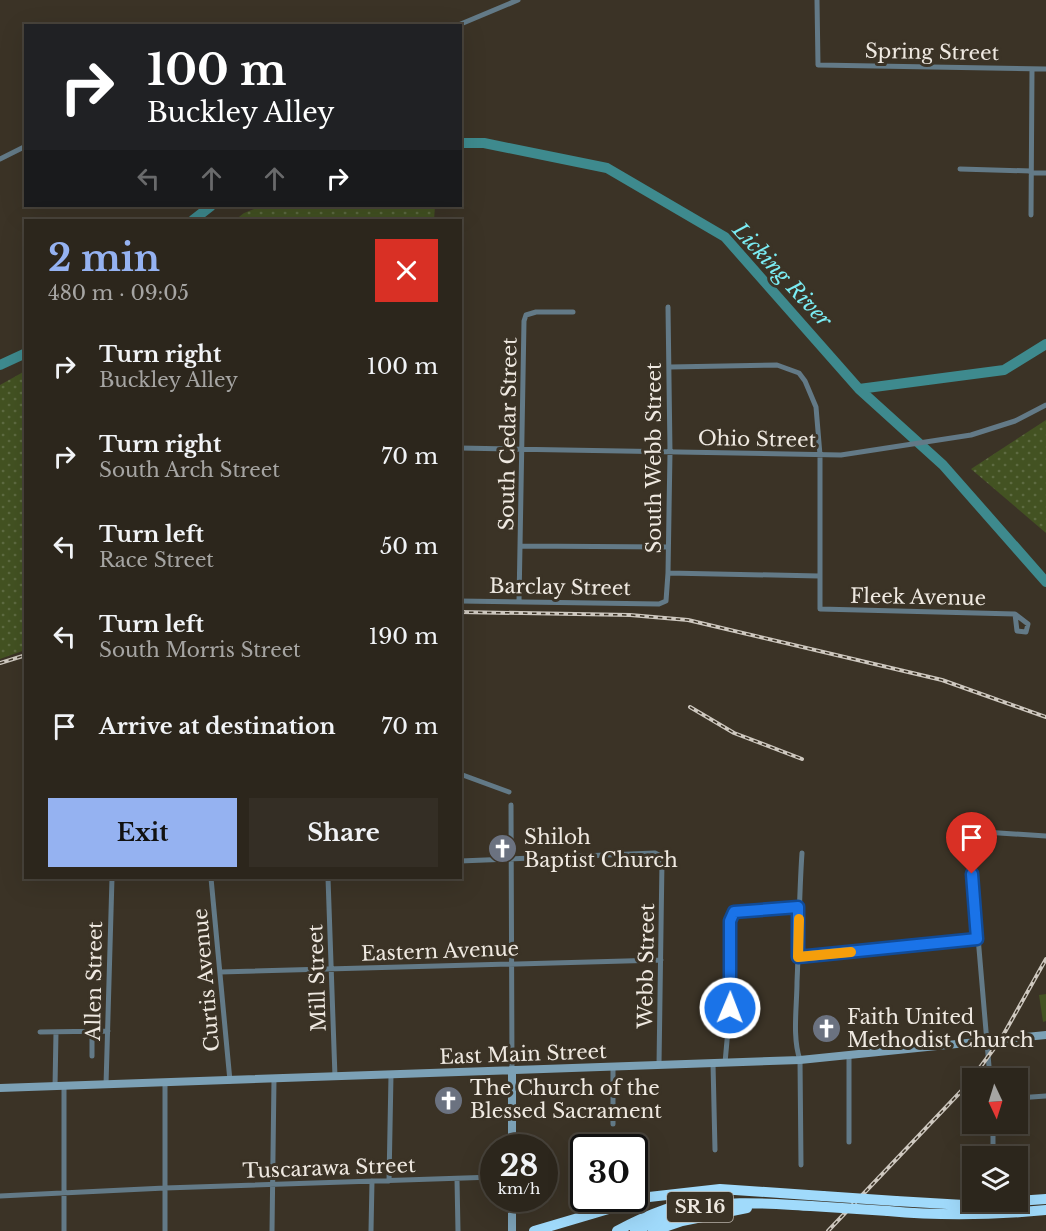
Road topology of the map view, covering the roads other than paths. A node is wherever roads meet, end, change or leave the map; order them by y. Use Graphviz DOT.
graph roads {
  1 [pos="518,0"];
  2 [pos="817,0"];
  3 [pos="461,24"];
  4 [pos="1032,69"];
  5 [pos="1046,69"];
  6 [pos="24,147"];
  7 [pos="0,159"];
  8 [pos="960,169"];
  9 [pos="1031,172"];
  10 [pos="1046,173"];
  11 [pos="1031,215"];
  12 [pos="668,307"];
  13 [pos="573,312"];
  14 [pos="670,367"];
  15 [pos="1046,405"];
  16 [pos="462,448"];
  17 [pos="522,449"];
  18 [pos="670,452"];
  19 [pos="820,455"];
  20 [pos="521,546"];
  21 [pos="668,547"];
  22 [pos="669,573"];
  23 [pos="819,576"];
  24 [pos="462,601"];
  25 [pos="519,602"];
  26 [pos="659,604"];
  27 [pos="1015,614"];
  28 [pos="462,775"];
  29 [pos="509,792"];
  30 [pos="511,805"];
  31 [pos="1046,836"];
  32 [pos="802,853"];
  33 [pos="511,860"];
  34 [pos="462,861"];
  35 [pos="112,879"];
  36 [pos="211,879"];
  37 [pos="328,879"];
  38 [pos="798,907"];
  39 [pos="977,939"];
  40 [pos="798,957"];
  41 [pos="661,960"];
  42 [pos="512,964"];
  43 [pos="331,969"];
  44 [pos="220,972"];
  45 [pos="92,1031"];
  46 [pos="108,1031"];
  47 [pos="40,1032"];
  48 [pos="56,1032"];
  49 [pos="1046,1035"];
  50 [pos="987,1041"];
  51 [pos="849,1055"];
  52 [pos="92,1056"];
  53 [pos="800,1060"];
  54 [pos="713,1063"];
  55 [pos="725,1063"];
  56 [pos="659,1065"];
  57 [pos="613,1067"];
  58 [pos="989,1068"];
  59 [pos="512,1071"];
  60 [pos="391,1075"];
  61 [pos="335,1077"];
  62 [pos="273,1079"];
  63 [pos="230,1080"];
  64 [pos="165,1083"];
  65 [pos="106,1085"];
  66 [pos="59,1086"];
  67 [pos="0,1088"];
  68 [pos="1046,1096"];
  69 [pos="1028,1097"];
  70 [pos="613,1125"];
  71 [pos="512,1134"];
  72 [pos="849,1142"];
  73 [pos="715,1150"];
  74 [pos="801,1165"];
  75 [pos="480,1178"];
  76 [pos="457,1179"];
  77 [pos="372,1181"];
  78 [pos="389,1181"];
  79 [pos="272,1184"];
  80 [pos="165,1188"];
  81 [pos="743,1191"];
  82 [pos="64,1193"];
  83 [pos="0,1196"];
  84 [pos="1046,1199"];
  85 [pos="1028,1200"];
  86 [pos="768,1204"];
  87 [pos="962,1204"];
  88 [pos="1046,1210"];
  89 [pos="512,1212"];
  90 [pos="64,1231"];
  91 [pos="165,1231"];
  92 [pos="272,1231"];
  93 [pos="371,1231"];
  94 [pos="458,1231"];
  95 [pos="512,1231"];
  96 [pos="534,1231"];
  97 [pos="617,1231"];
  98 [pos="636,1231"];
  99 [pos="652,1231"];
  1 -- 3 [label="street"];
  2 -- 4 [label="street, Spring Street"];
  4 -- 5 [label="street, Spring Street"];
  4 -- 9 [label="street"];
  6 -- 7 [label="street"];
  8 -- 9 [label="street"];
  9 -- 10 [label="street"];
  9 -- 11 [label="street"];
  12 -- 14 [label="street, South Webb Street"];
  13 -- 17 [label="street, South Cedar Street"];
  14 -- 18 [label="street, South Webb Street"];
  14 -- 19 [label="street"];
  15 -- 19 [label="street, Ohio Street"];
  16 -- 17 [label="street, Ohio Street"];
  17 -- 18 [label="street, Ohio Street"];
  17 -- 20 [label="street, South Cedar Street"];
  18 -- 19 [label="street, Ohio Street"];
  18 -- 21 [label="street, South Webb Street"];
  19 -- 23 [label="street"];
  20 -- 21 [label="street"];
  20 -- 25 [label="street, South Cedar Street"];
  21 -- 22 [label="street, South Webb Street"];
  22 -- 23 [label="street"];
  22 -- 26 [label="street, South Webb Street"];
  23 -- 27 [label="street, Fleek Avenue"];
  24 -- 25 [label="street, Barclay Street"];
  25 -- 26 [label="street, Barclay Street"];
  28 -- 29 [label="street"];
  30 -- 33 [label="street"];
  31 -- 39 [label="street"];
  32 -- 38 [label="street"];
  33 -- 34 [label="street"];
  33 -- 41 [label="street, Webb Street"];
  33 -- 42 [label="street"];
  35 -- 46 [label="street, Allen Street"];
  36 -- 44 [label="street, Curtis Avenue"];
  37 -- 43 [label="street, Mill Street"];
  38 -- 40 [label="street"];
  38 -- 55 [label="street"];
  39 -- 40 [label="street"];
  39 -- 50 [label="street"];
  40 -- 53 [label="street"];
  41 -- 42 [label="street, Eastern Avenue"];
  41 -- 56 [label="street, Webb Street"];
  42 -- 43 [label="street, Eastern Avenue"];
  42 -- 59 [label="street"];
  43 -- 44 [label="street, Eastern Avenue"];
  43 -- 61 [label="street, Mill Street"];
  44 -- 63 [label="street, Curtis Avenue"];
  45 -- 46 [label="street"];
  45 -- 48 [label="street"];
  45 -- 52 [label="street"];
  46 -- 65 [label="street, Allen Street"];
  47 -- 48 [label="street"];
  48 -- 66 [label="street"];
  49 -- 50 [label="main road, East Main Street"];
  50 -- 51 [label="main road, East Main Street"];
  50 -- 58 [label="street"];
  51 -- 53 [label="main road, East Main Street"];
  51 -- 72 [label="street"];
  53 -- 55 [label="main road, East Main Street"];
  53 -- 74 [label="street"];
  54 -- 55 [label="main road, East Main Street"];
  54 -- 56 [label="main road, East Main Street"];
  54 -- 73 [label="street"];
  56 -- 57 [label="main road, East Main Street"];
  57 -- 59 [label="main road, East Main Street"];
  57 -- 70 [label="street"];
  59 -- 60 [label="main road, East Main Street"];
  59 -- 71 [label="main road"];
  60 -- 61 [label="main road, East Main Street"];
  60 -- 78 [label="street"];
  61 -- 62 [label="main road, East Main Street"];
  62 -- 63 [label="main road, East Main Street"];
  62 -- 79 [label="street"];
  63 -- 64 [label="main road, East Main Street"];
  64 -- 65 [label="main road, East Main Street"];
  64 -- 80 [label="street"];
  65 -- 66 [label="main road, East Main Street"];
  66 -- 67 [label="main road, East Main Street"];
  66 -- 82 [label="street"];
  68 -- 69 [label="street"];
  75 -- 76 [label="street, Tuscarawa Street"];
  76 -- 78 [label="street, Tuscarawa Street"];
  76 -- 94 [label="street"];
  77 -- 78 [label="street, Tuscarawa Street"];
  77 -- 79 [label="street, Tuscarawa Street"];
  77 -- 93 [label="street"];
  79 -- 80 [label="street, Tuscarawa Street"];
  79 -- 92 [label="street"];
  80 -- 82 [label="street, Tuscarawa Street"];
  80 -- 91 [label="street"];
  81 -- 87 [label="highway, SR 16, bridge"];
  81 -- 96 [label="highway"];
  81 -- 97 [label="highway, SR 16"];
  82 -- 83 [label="street, Tuscarawa Street"];
  82 -- 90 [label="street"];
  84 -- 85 [label="highway, SR 16"];
  86 -- 88 [label="highway, SR 16, bridge"];
  86 -- 98 [label="highway, SR 16"];
  86 -- 99 [label="highway"];
  89 -- 95 [label="main road"];
}
